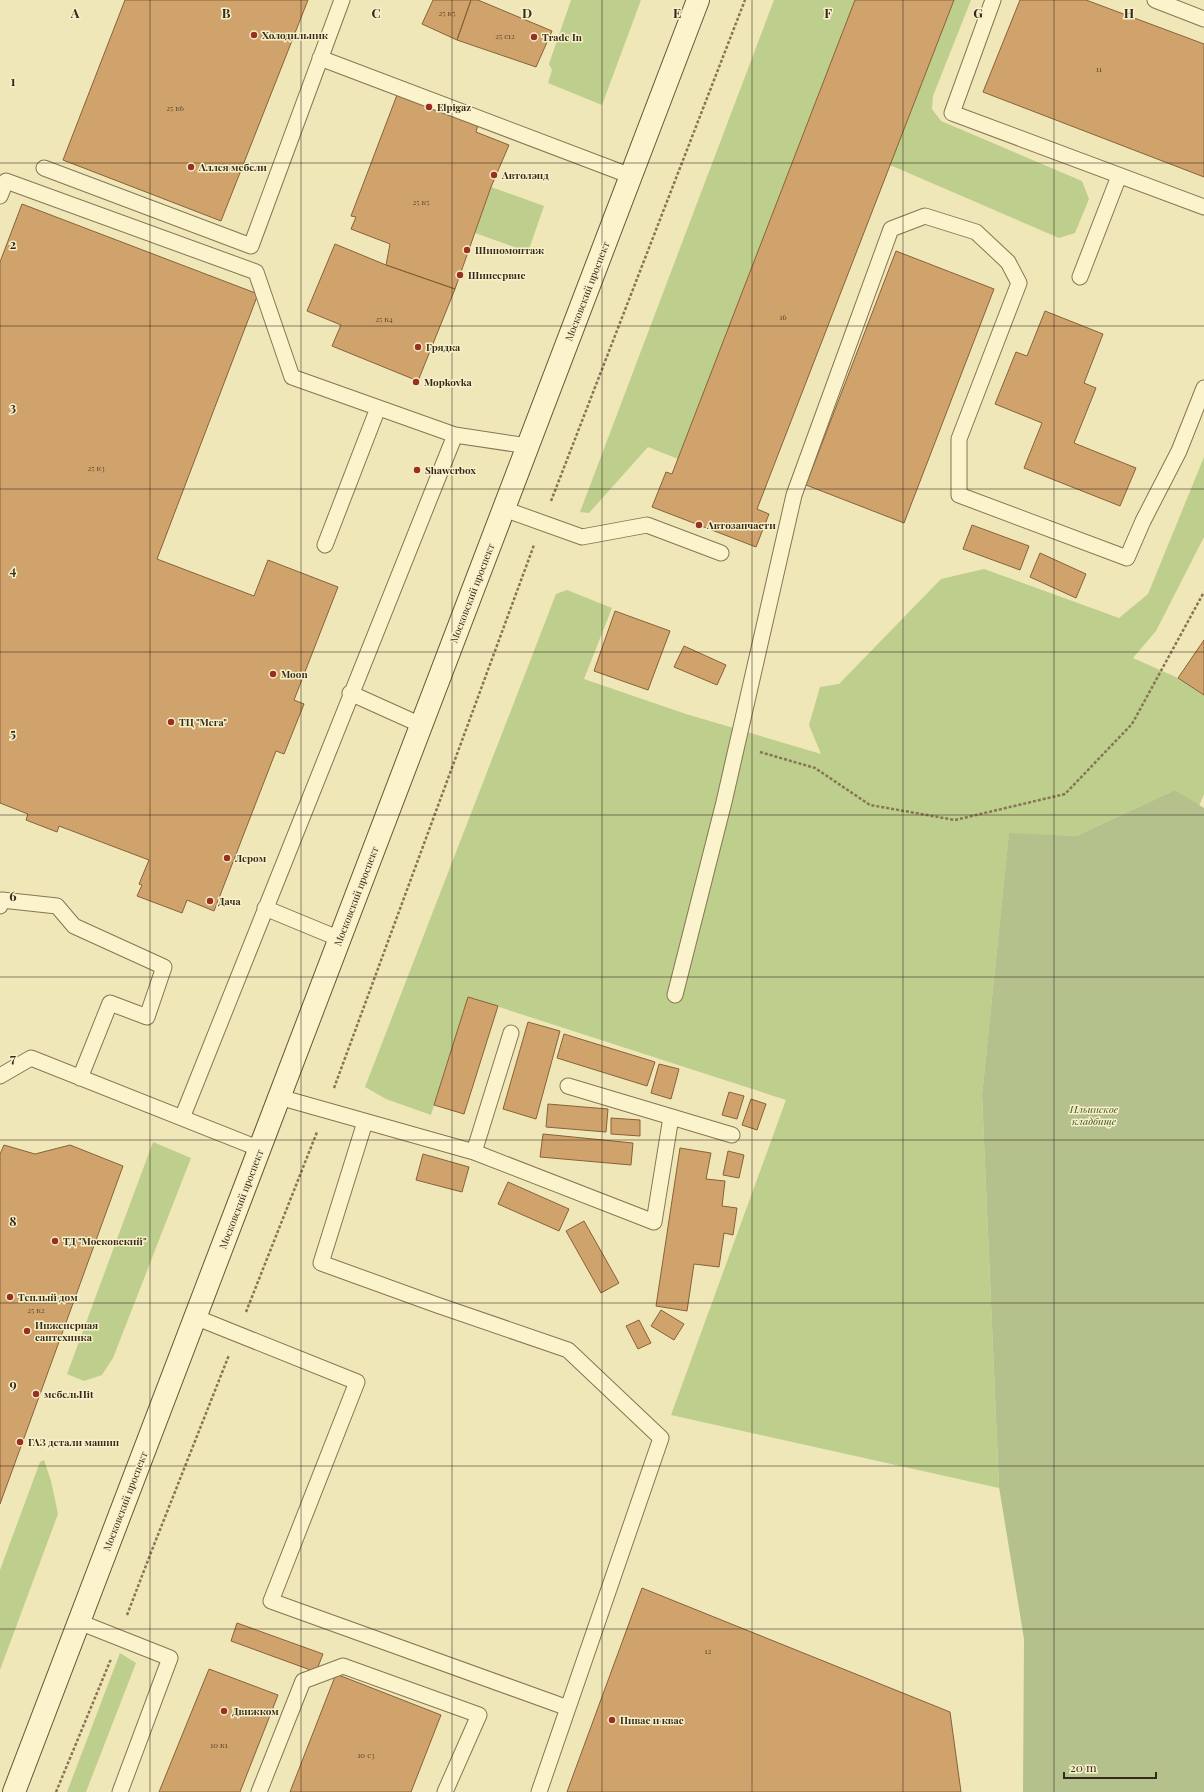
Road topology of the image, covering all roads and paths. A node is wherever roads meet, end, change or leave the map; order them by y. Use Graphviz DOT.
graph roads {
  1 [pos="342,0"];
  2 [pos="698,0"];
  3 [pos="745,0"];
  4 [pos="993,0"];
  5 [pos="1155,0"];
  6 [pos="1204,19"];
  7 [pos="320,58"];
  8 [pos="44,168"];
  9 [pos="632,176"];
  10 [pos="1119,176"];
  11 [pos="0,196"];
  12 [pos="1204,207"];
  13 [pos="250,246"];
  14 [pos="256,272"];
  15 [pos="1080,277"];
  16 [pos="1204,388"];
  17 [pos="378,408"];
  18 [pos="455,435"];
  19 [pos="528,446"];
  20 [pos="504,509"];
  21 [pos="542,523"];
  22 [pos="325,545"];
  23 [pos="721,553"];
  24 [pos="1204,592"];
  25 [pos="350,693"];
  26 [pos="421,725"];
  27 [pos="737,746"];
  28 [pos="0,906"];
  29 [pos="265,908"];
  30 [pos="340,939"];
  31 [pos="675,995"];
  32 [pos="512,1033"];
  33 [pos="0,1076"];
  34 [pos="80,1078"];
  35 [pos="568,1086"];
  36 [pos="279,1097"];
  37 [pos="326,1111"];
  38 [pos="671,1117"];
  39 [pos="182,1118"];
  40 [pos="364,1122"];
  41 [pos="732,1136"];
  42 [pos="260,1149"];
  43 [pos="474,1152"];
  44 [pos="195,1317"];
  45 [pos="237,1334"];
  46 [pos="79,1622"];
  47 [pos="119,1638"];
  48 [pos="568,1708"];
  49 [pos="14,1792"];
  50 [pos="56,1792"];
  51 [pos="120,1792"];
  52 [pos="259,1792"];
  53 [pos="444,1792"];
  54 [pos="539,1792"];
  1 -- 7 [label="lane"];
  2 -- 9 [label="main road, Московский проспект"];
  3 -- 21 [label="path"];
  4 -- 10 [label="lane"];
  5 -- 6 [label="lane"];
  7 -- 9 [label="lane"];
  7 -- 13 [label="lane"];
  8 -- 13 [label="lane"];
  9 -- 19 [label="main road, Московский проспект"];
  10 -- 12 [label="lane"];
  10 -- 15 [label="lane"];
  11 -- 14 [label="lane"];
  13 -- 14 [label="lane"];
  14 -- 17 [label="lane"];
  16 -- 27 [label="lane"];
  17 -- 18 [label="lane"];
  17 -- 22 [label="lane"];
  18 -- 19 [label="lane"];
  18 -- 25 [label="lane"];
  19 -- 20 [label="main road, Московский проспект"];
  20 -- 21 [label="lane"];
  20 -- 26 [label="main road, Московский проспект"];
  21 -- 23 [label="lane"];
  21 -- 37 [label="path"];
  24 -- 27 [label="path"];
  25 -- 26 [label="lane"];
  25 -- 29 [label="lane"];
  26 -- 30 [label="main road, Московский проспект"];
  27 -- 31 [label="lane"];
  28 -- 34 [label="lane"];
  29 -- 30 [label="lane"];
  29 -- 39 [label="lane"];
  30 -- 36 [label="main road, Московский проспект"];
  32 -- 43 [label="lane"];
  33 -- 34 [label="lane"];
  34 -- 39 [label="lane"];
  35 -- 38 [label="lane"];
  36 -- 37 [label="lane"];
  36 -- 42 [label="main road, Московский проспект"];
  37 -- 40 [label="lane"];
  37 -- 45 [label="path"];
  38 -- 41 [label="lane"];
  38 -- 43 [label="lane"];
  39 -- 42 [label="lane"];
  40 -- 43 [label="lane"];
  40 -- 48 [label="lane"];
  42 -- 44 [label="main road, Московский проспект"];
  44 -- 45 [label="lane"];
  44 -- 46 [label="main road, Московский проспект"];
  45 -- 47 [label="path"];
  45 -- 48 [label="lane"];
  46 -- 47 [label="lane"];
  46 -- 49 [label="main road, Московский проспект"];
  47 -- 50 [label="path"];
  47 -- 51 [label="lane"];
  48 -- 54 [label="lane"];
  52 -- 53 [label="lane"];
}
